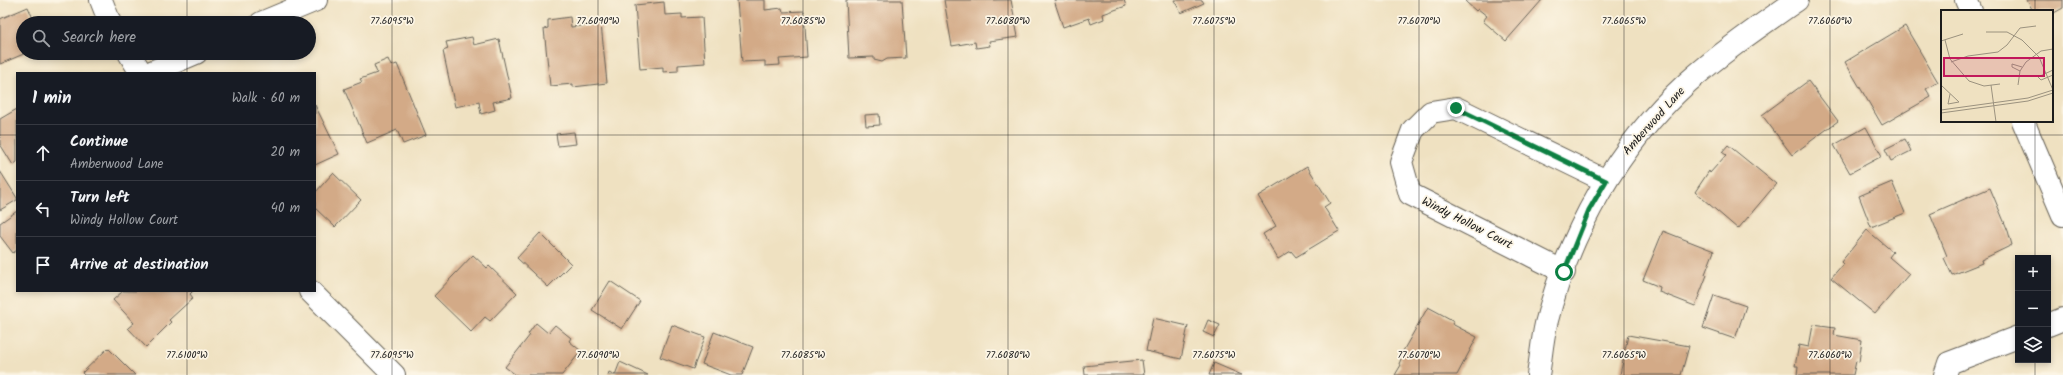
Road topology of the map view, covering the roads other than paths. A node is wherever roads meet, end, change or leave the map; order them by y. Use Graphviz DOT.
graph roads {
  1 [pos="101,0"];
  2 [pos="316,0"];
  3 [pos="1797,0"];
  4 [pos="1966,0"];
  5 [pos="1971,10"];
  6 [pos="107,16"];
  7 [pos="278,16"];
  8 [pos="133,60"];
  9 [pos="180,60"];
  10 [pos="140,72"];
  11 [pos="151,72"];
  12 [pos="2023,122"];
  13 [pos="1606,181"];
  14 [pos="2063,215"];
  15 [pos="1564,272"];
  16 [pos="311,292"];
  17 [pos="2063,319"];
  18 [pos="2051,324"];
  19 [pos="2015,338"];
  20 [pos="394,375"];
  21 [pos="1538,375"];
  22 [pos="1945,375"];
  1 -- 6 [label="street"];
  2 -- 7 [label="street"];
  3 -- 13 [label="street, Amberwood Lane"];
  4 -- 5 [label="street"];
  8 -- 10 [label="street"];
  9 -- 11 [label="street"];
  12 -- 14 [label="street"];
  13 -- 15 [label="street, Amberwood Lane"];
  13 -- 15 [label="street, Windy Hollow Court"];
  15 -- 21 [label="street, Amberwood Lane"];
  16 -- 20 [label="street"];
  17 -- 18 [label="street"];
  19 -- 22 [label="street"];
}
